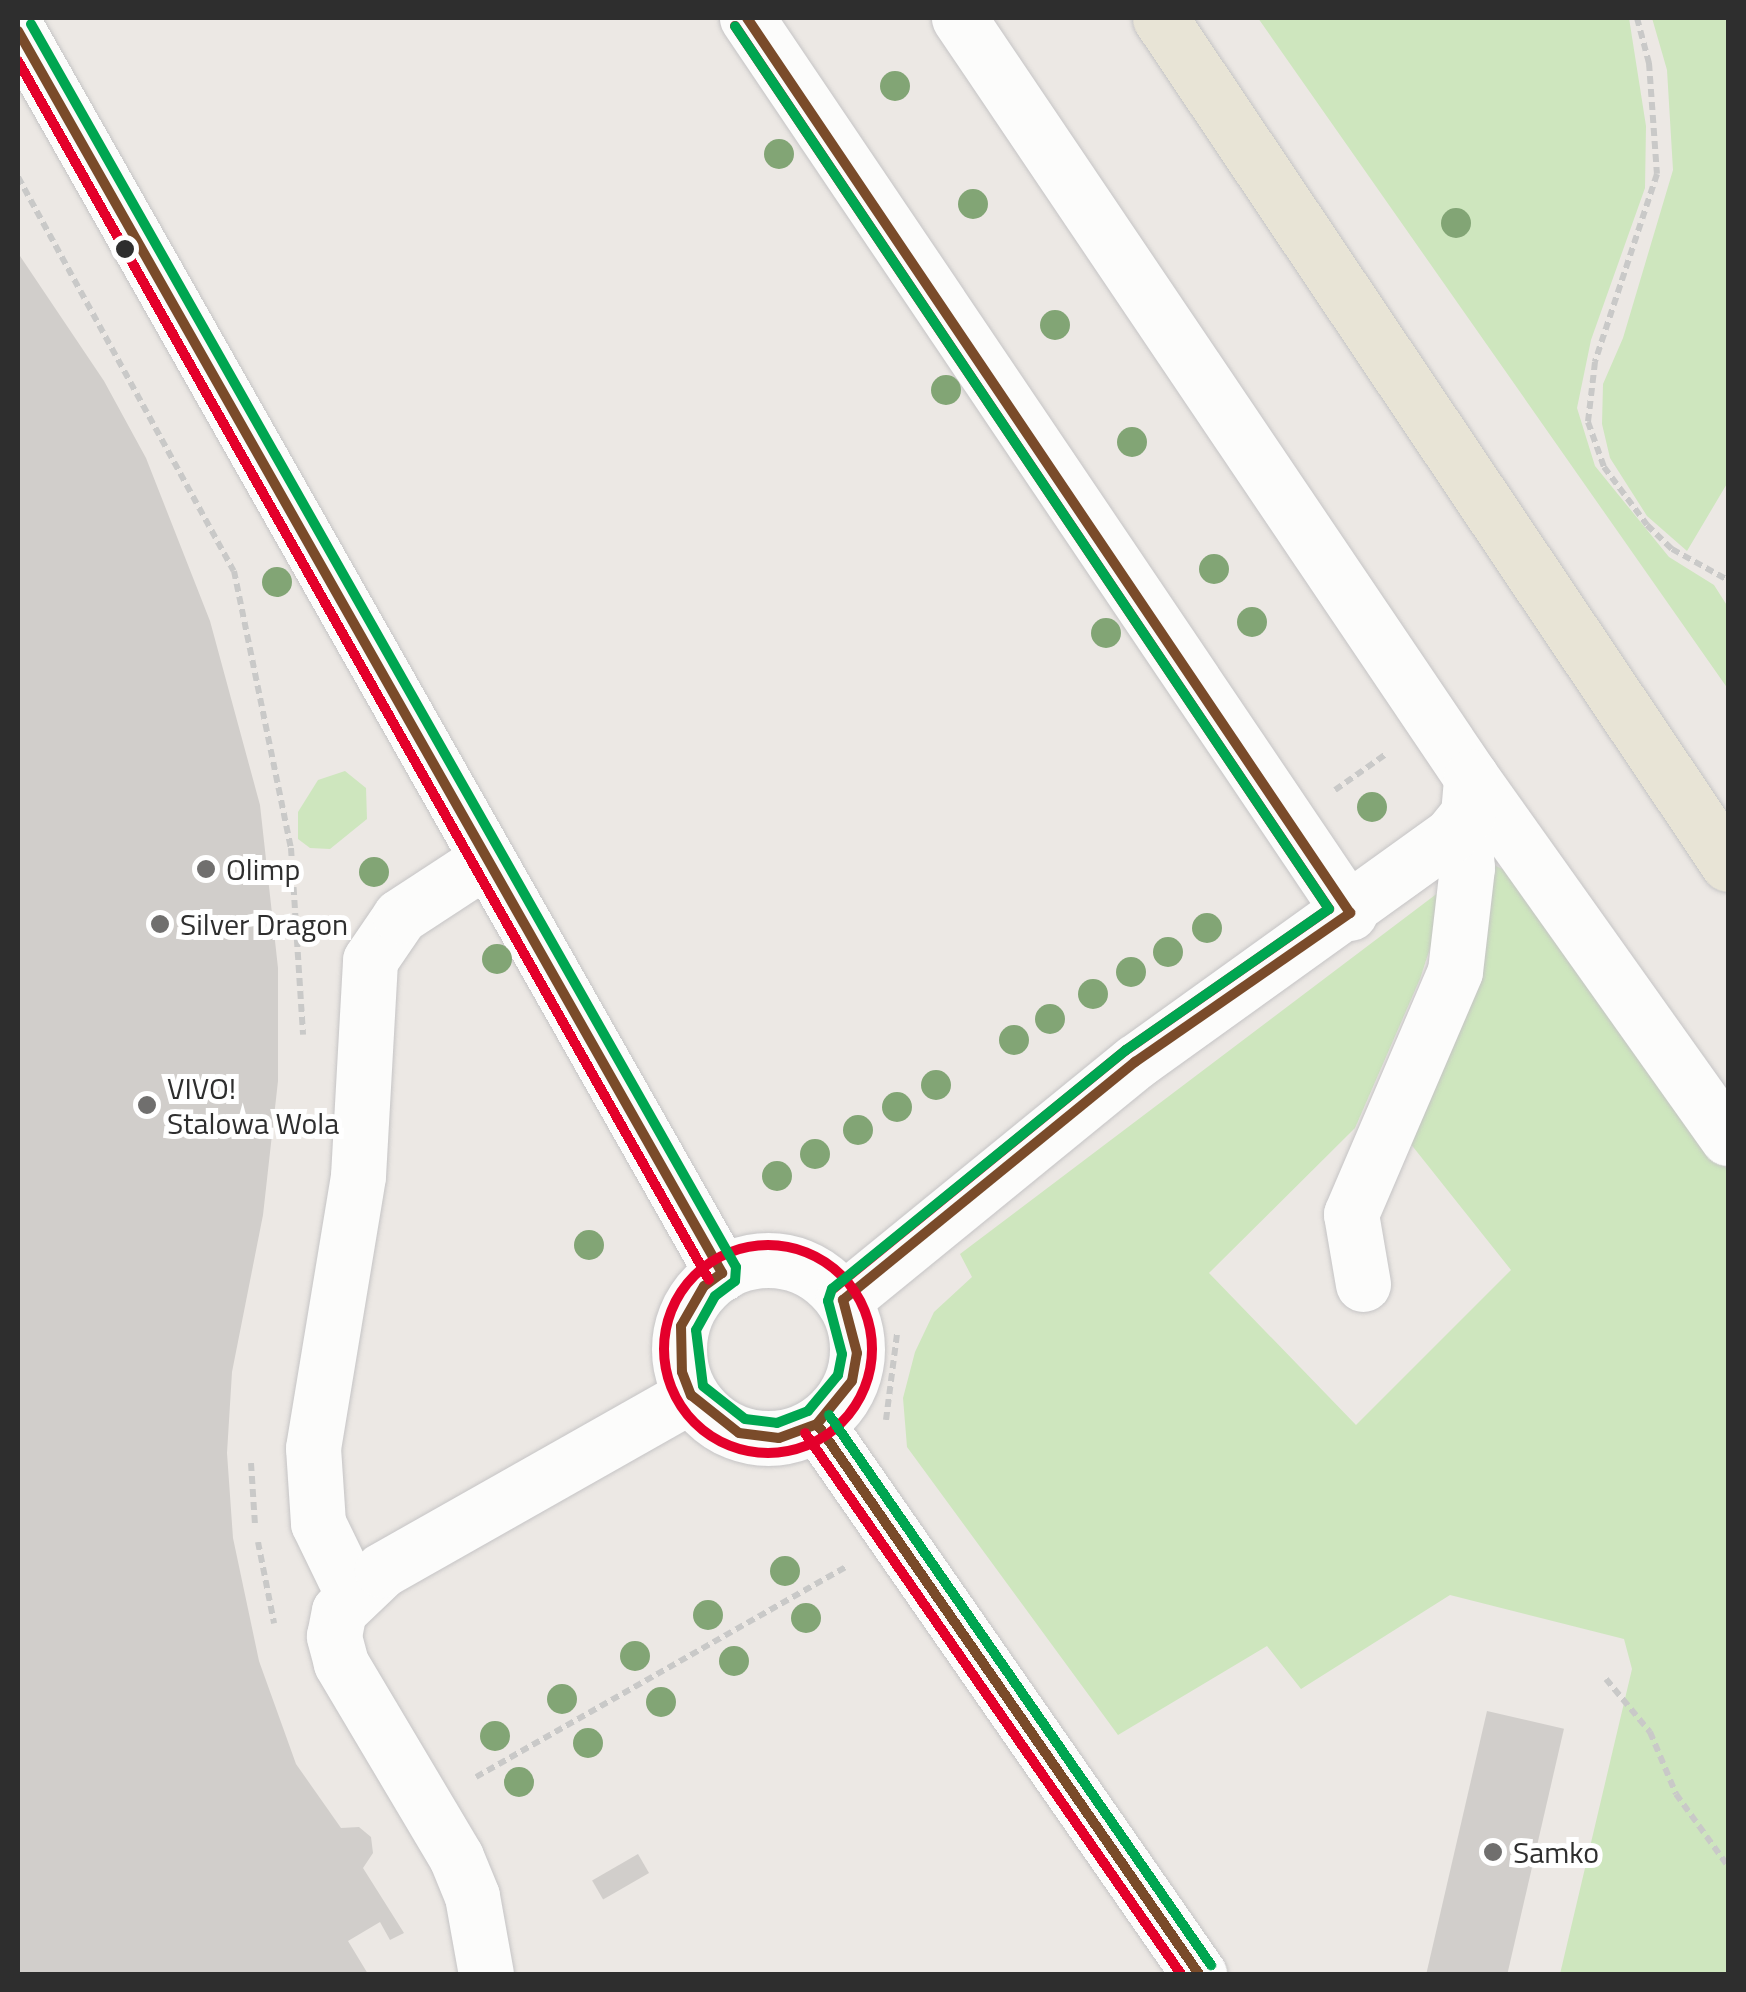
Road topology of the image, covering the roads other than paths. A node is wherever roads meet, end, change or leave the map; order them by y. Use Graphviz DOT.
graph roads {
  1 [pos="747,18"];
  2 [pos="960,18"];
  3 [pos="1160,18"];
  4 [pos="18,31"];
  5 [pos="1467,800"];
  6 [pos="487,858"];
  7 [pos="1728,864"];
  8 [pos="1350,913"];
  9 [pos="1728,1138"];
  10 [pos="722,1273"];
  11 [pos="1364,1284"];
  12 [pos="843,1300"];
  13 [pos="692,1396"];
  14 [pos="817,1424"];
  15 [pos="352,1593"];
  16 [pos="486,1974"];
  17 [pos="1199,1974"];
  1 -- 8 [label="street"];
  2 -- 5 [label="street"];
  3 -- 7 [label="main road"];
  4 -- 6 [label="street"];
  5 -- 8 [label="street"];
  5 -- 9 [label="street"];
  5 -- 11 [label="street"];
  6 -- 10 [label="street"];
  6 -- 15 [label="street"];
  8 -- 12 [label="street"];
  10 -- 12 [label="street"];
  10 -- 13 [label="street"];
  12 -- 14 [label="street"];
  13 -- 14 [label="street"];
  13 -- 15 [label="street"];
  14 -- 17 [label="street"];
  15 -- 16 [label="street"];
}
